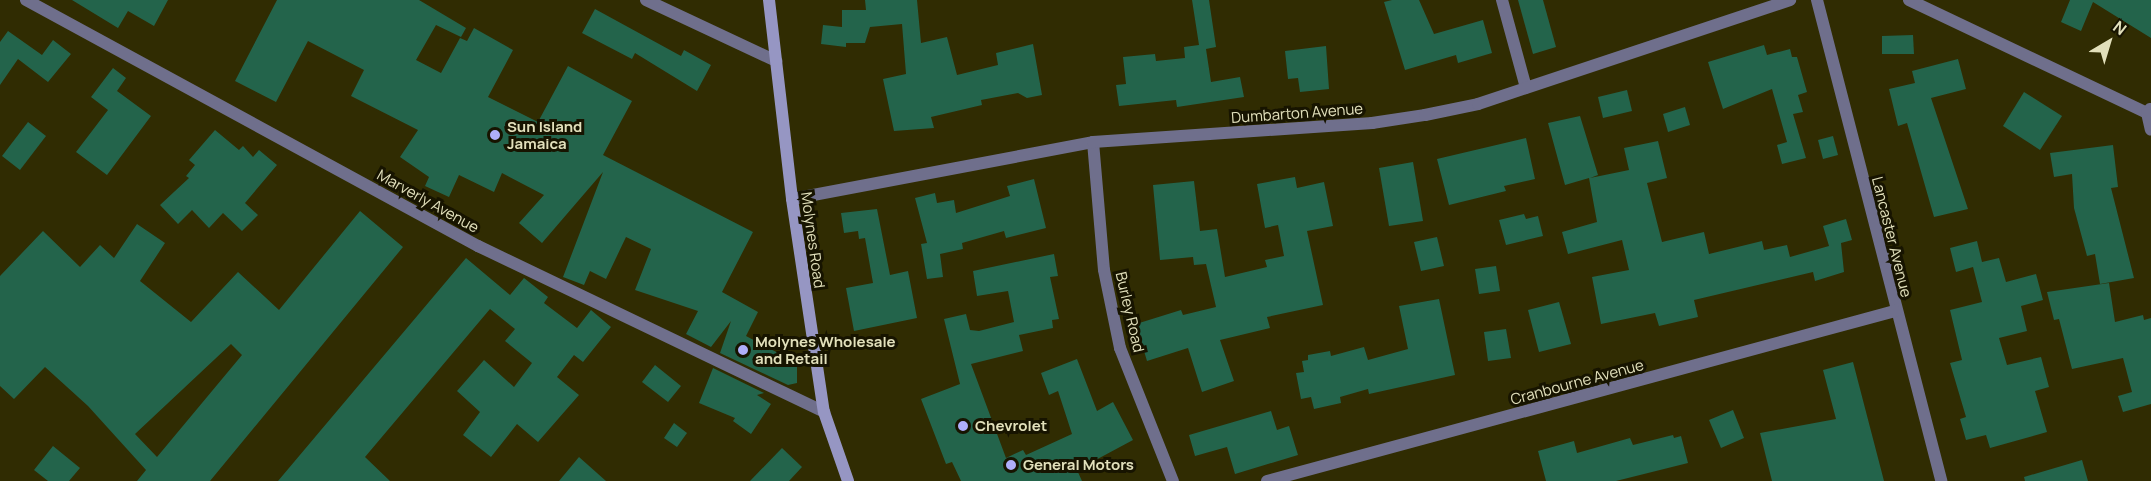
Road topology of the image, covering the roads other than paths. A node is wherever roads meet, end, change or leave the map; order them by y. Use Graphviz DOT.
graph roads {
  1 [pos="26,0"];
  2 [pos="646,0"];
  3 [pos="769,0"];
  4 [pos="1502,0"];
  5 [pos="1791,0"];
  6 [pos="1817,0"];
  7 [pos="1909,0"];
  8 [pos="776,61"];
  9 [pos="1526,88"];
  10 [pos="2150,112"];
  11 [pos="2151,130"];
  12 [pos="1093,142"];
  13 [pos="792,199"];
  14 [pos="1895,312"];
  15 [pos="824,412"];
  16 [pos="848,481"];
  17 [pos="1173,481"];
  18 [pos="1267,481"];
  19 [pos="1941,481"];
  1 -- 15 [label="street, Marverly Avenue"];
  2 -- 8 [label="street"];
  3 -- 8 [label="main road, Molynes Road"];
  4 -- 9 [label="street"];
  5 -- 9 [label="street, Dumbarton Avenue"];
  6 -- 14 [label="street, Lancaster Avenue"];
  7 -- 10 [label="street"];
  8 -- 13 [label="main road, Molynes Road"];
  9 -- 12 [label="street, Dumbarton Avenue"];
  10 -- 11 [label="street"];
  12 -- 13 [label="street, Dumbarton Avenue"];
  12 -- 17 [label="street, Burley Road"];
  13 -- 15 [label="main road, Molynes Road"];
  14 -- 18 [label="street, Cranbourne Avenue"];
  14 -- 19 [label="street, Lancaster Avenue"];
  15 -- 16 [label="main road, Molynes Road"];
}
